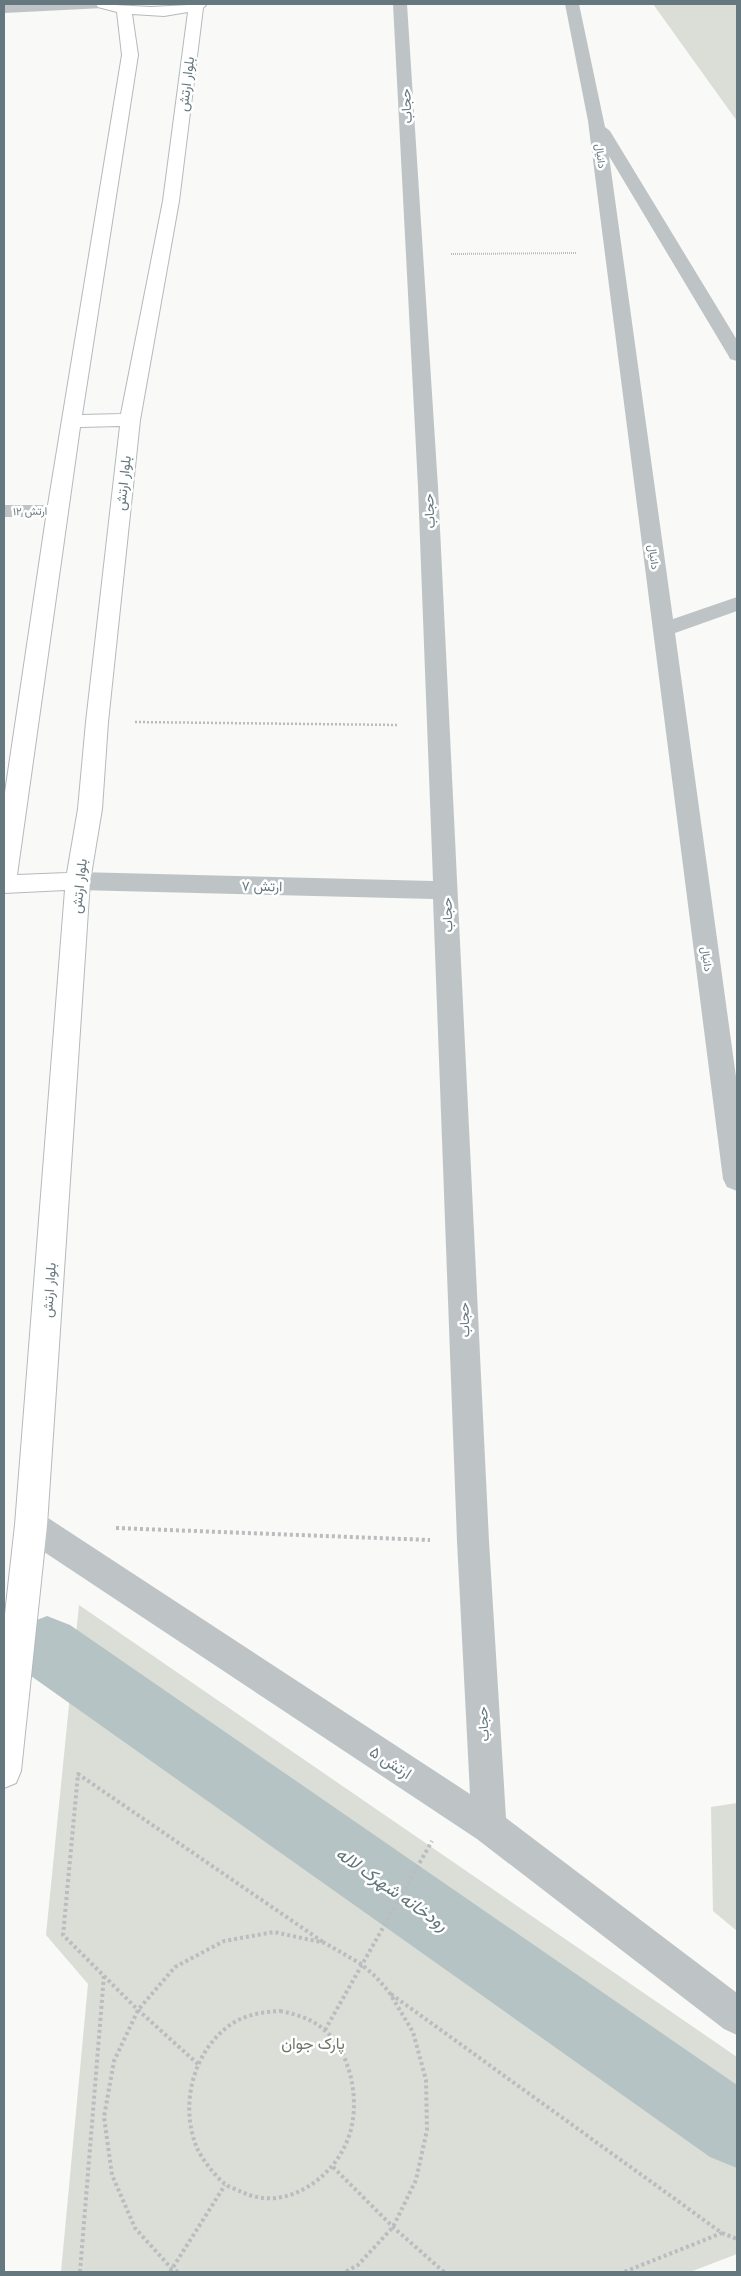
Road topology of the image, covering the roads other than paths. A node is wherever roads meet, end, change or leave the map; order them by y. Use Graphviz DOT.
graph roads {
  1 [pos="103,4"];
  2 [pos="198,4"];
  3 [pos="400,4"];
  4 [pos="572,4"];
  5 [pos="4,9"];
  6 [pos="124,9"];
  7 [pos="596,121"];
  8 [pos="737,355"];
  9 [pos="73,420"];
  10 [pos="130,420"];
  11 [pos="57,510"];
  12 [pos="4,511"];
  13 [pos="737,604"];
  14 [pos="663,630"];
  15 [pos="4,879"];
  16 [pos="78,881"];
  17 [pos="4,884"];
  18 [pos="446,890"];
  19 [pos="724,1085"];
  20 [pos="737,1108"];
  21 [pos="737,1178"];
  22 [pos="31,1526"];
  23 [pos="4,1771"];
  24 [pos="489,1827"];
  25 [pos="737,2016"];
  1 -- 5 [label="street"];
  1 -- 6 [label="street"];
  2 -- 6 [label="street"];
  2 -- 10 [label="street, بلوار ارتش"];
  3 -- 18 [label="street, حجاب"];
  4 -- 7 [label="street, دانیال"];
  6 -- 9 [label="street"];
  7 -- 8 [label="street"];
  7 -- 14 [label="street, دانیال"];
  9 -- 10 [label="street"];
  9 -- 11 [label="street"];
  10 -- 16 [label="street, بلوار ارتش"];
  11 -- 12 [label="street, ارتش ۱۲"];
  11 -- 15 [label="street"];
  13 -- 14 [label="street"];
  14 -- 19 [label="street, دانیال"];
  16 -- 17 [label="street"];
  16 -- 18 [label="street, ارتش ۷"];
  16 -- 22 [label="street, بلوار ارتش"];
  18 -- 24 [label="street, حجاب"];
  19 -- 20 [label="street, دانیال"];
  19 -- 21 [label="street"];
  22 -- 23 [label="street, بلوار ارتش"];
  22 -- 24 [label="street, ارتش ۵"];
  24 -- 25 [label="street, ارتش ۵"];
}
